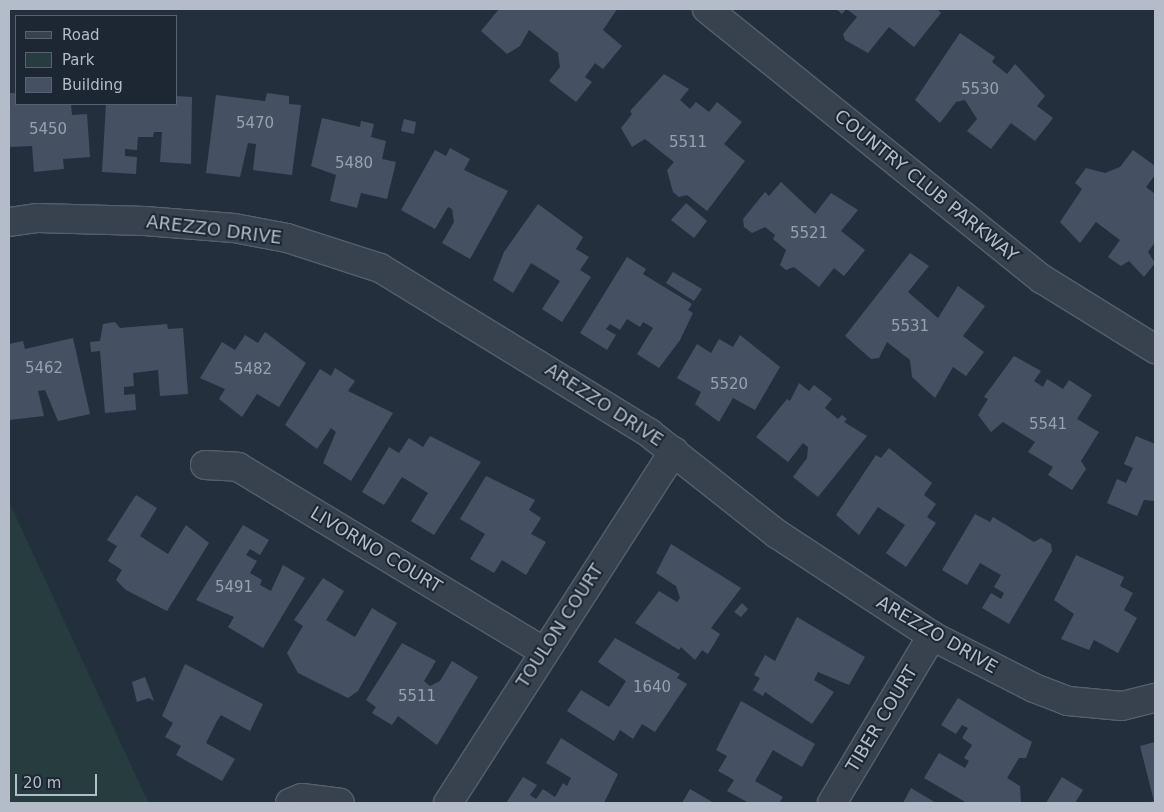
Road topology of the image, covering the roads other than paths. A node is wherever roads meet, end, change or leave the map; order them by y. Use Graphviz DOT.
graph roads {
  1 [pos="707,9"];
  2 [pos="9,222"];
  3 [pos="1155,349"];
  4 [pos="674,451"];
  5 [pos="204,465"];
  6 [pos="932,636"];
  7 [pos="543,651"];
  8 [pos="1155,698"];
  9 [pos="290,803"];
  10 [pos="340,803"];
  11 [pos="448,803"];
  12 [pos="832,803"];
  1 -- 3 [label="street, COUNTRY CLUB PARKWAY"];
  2 -- 4 [label="street, AREZZO DRIVE"];
  4 -- 6 [label="street, AREZZO DRIVE"];
  4 -- 7 [label="street, TOULON COURT"];
  5 -- 7 [label="street, LIVORNO COURT"];
  6 -- 8 [label="street, AREZZO DRIVE"];
  6 -- 12 [label="street, TIBER COURT"];
  7 -- 11 [label="street, TOULON COURT"];
  9 -- 10 [label="street"];
}
